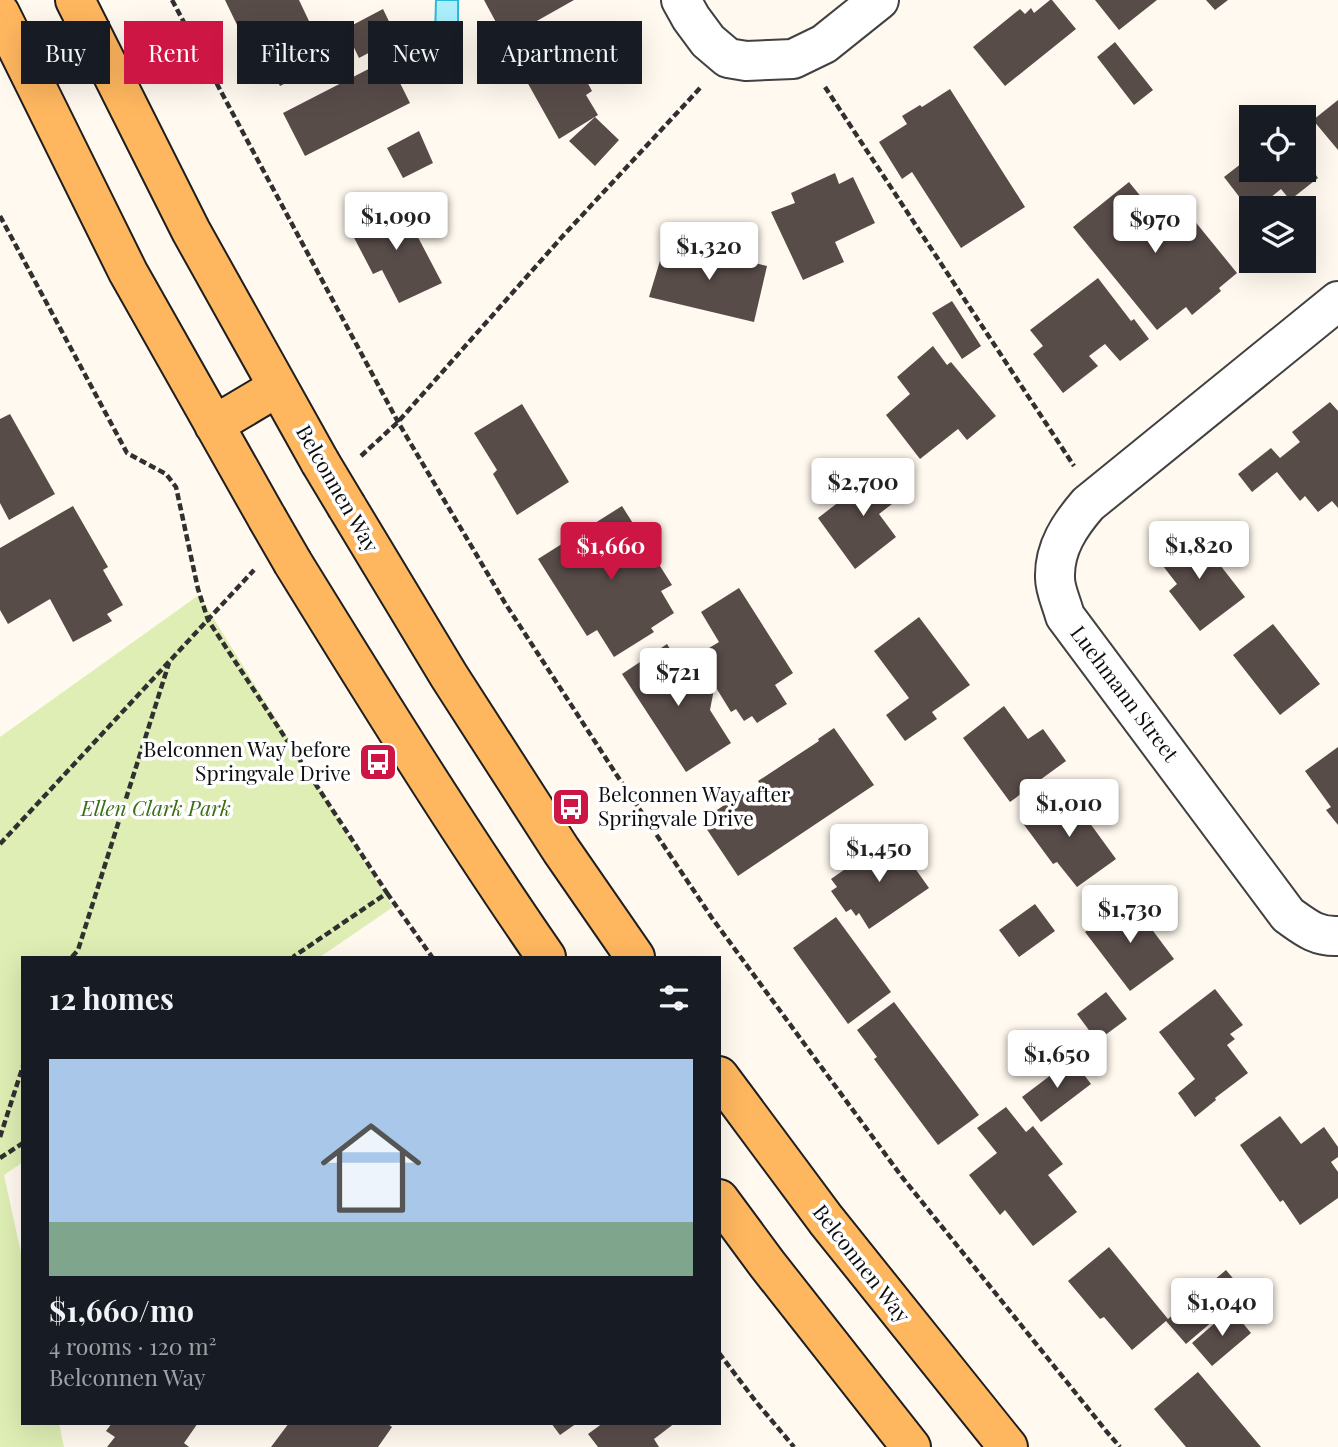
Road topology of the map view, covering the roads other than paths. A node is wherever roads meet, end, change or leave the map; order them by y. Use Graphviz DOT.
graph roads {
  1 [pos="75,0"];
  2 [pos="681,0"];
  3 [pos="879,0"];
  4 [pos="0,13"];
  5 [pos="1338,301"];
  6 [pos="278,387"];
  7 [pos="215,425"];
  8 [pos="1338,936"];
  9 [pos="545,956"];
  10 [pos="634,956"];
  11 [pos="721,1079"];
  12 [pos="721,1202"];
  13 [pos="911,1447"];
  14 [pos="1008,1447"];
  1 -- 6 [label="main road, Belconnen Way"];
  2 -- 3 [label="street"];
  4 -- 7 [label="main road"];
  5 -- 8 [label="street, Luehmann Street"];
  6 -- 7 [label="main road"];
  6 -- 10 [label="main road, Belconnen Way, bridge"];
  7 -- 9 [label="main road, bridge"];
  11 -- 14 [label="main road, Belconnen Way"];
  12 -- 13 [label="main road"];
}
